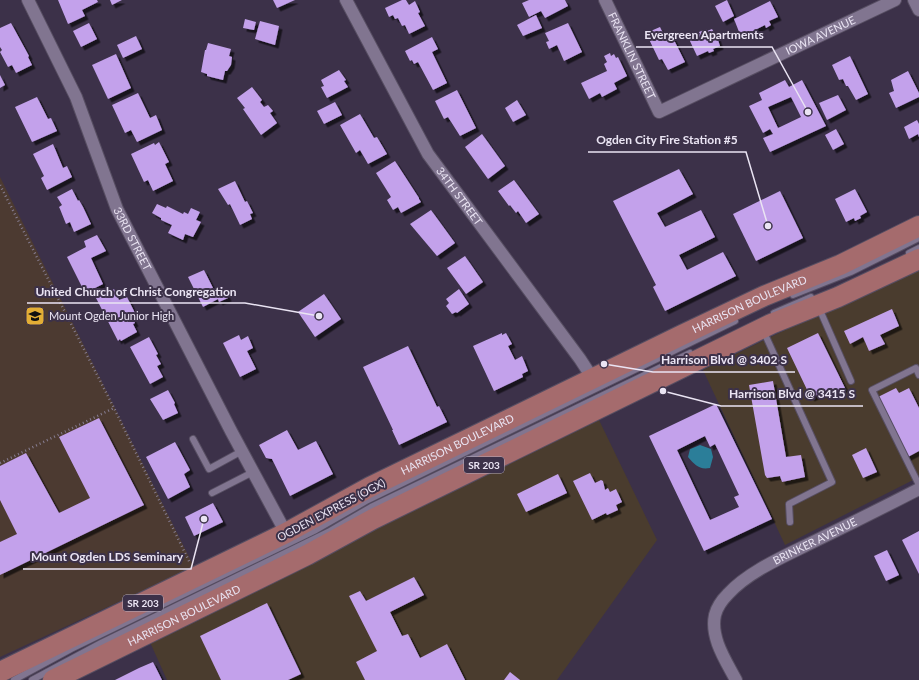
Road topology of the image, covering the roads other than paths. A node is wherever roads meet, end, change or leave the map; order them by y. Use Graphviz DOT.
graph roads {
  1 [pos="28,0"];
  2 [pos="346,0"];
  3 [pos="605,0"];
  4 [pos="895,0"];
  5 [pos="914,0"];
  6 [pos="919,10"];
  7 [pos="659,112"];
  8 [pos="919,226"];
  9 [pos="919,238"];
  10 [pos="919,248"];
  11 [pos="910,258"];
  12 [pos="788,297"];
  13 [pos="816,300"];
  14 [pos="740,318"];
  15 [pos="764,322"];
  16 [pos="695,350"];
  17 [pos="919,375"];
  18 [pos="593,379"];
  19 [pos="852,381"];
  20 [pos="193,439"];
  21 [pos="242,451"];
  22 [pos="253,472"];
  23 [pos="919,485"];
  24 [pos="919,489"];
  25 [pos="212,493"];
  26 [pos="790,522"];
  27 [pos="286,533"];
  28 [pos="0,672"];
  29 [pos="14,680"];
  30 [pos="32,680"];
  31 [pos="54,680"];
  32 [pos="736,680"];
  1 -- 21 [label="street, 33RD STREET"];
  2 -- 18 [label="street, 34TH STREET"];
  3 -- 7 [label="street, FRANKLIN STREET"];
  4 -- 7 [label="street, IOWA AVENUE"];
  5 -- 6 [label="street"];
  8 -- 18 [label="main road, HARRISON BOULEVARD / SR 203"];
  9 -- 12 [label="lane"];
  10 -- 11 [label="lane"];
  11 -- 13 [label="main road, HARRISON BOULEVARD / SR 203"];
  13 -- 15 [label="main road, HARRISON BOULEVARD / SR 203"];
  13 -- 19 [label="lane"];
  14 -- 29 [label="lane, OGDEN EXPRESS (OGX)"];
  15 -- 26 [label="lane"];
  15 -- 31 [label="main road, HARRISON BOULEVARD / SR 203"];
  16 -- 30 [label="lane, OGDEN EXPRESS (OGX)"];
  17 -- 23 [label="lane"];
  18 -- 27 [label="main road, HARRISON BOULEVARD / SR 203"];
  20 -- 21 [label="lane"];
  21 -- 22 [label="street, 33RD STREET"];
  22 -- 25 [label="lane"];
  22 -- 27 [label="street, 33RD STREET"];
  24 -- 32 [label="street, BRINKER AVENUE"];
  27 -- 28 [label="main road, HARRISON BOULEVARD / SR 203"];
}
